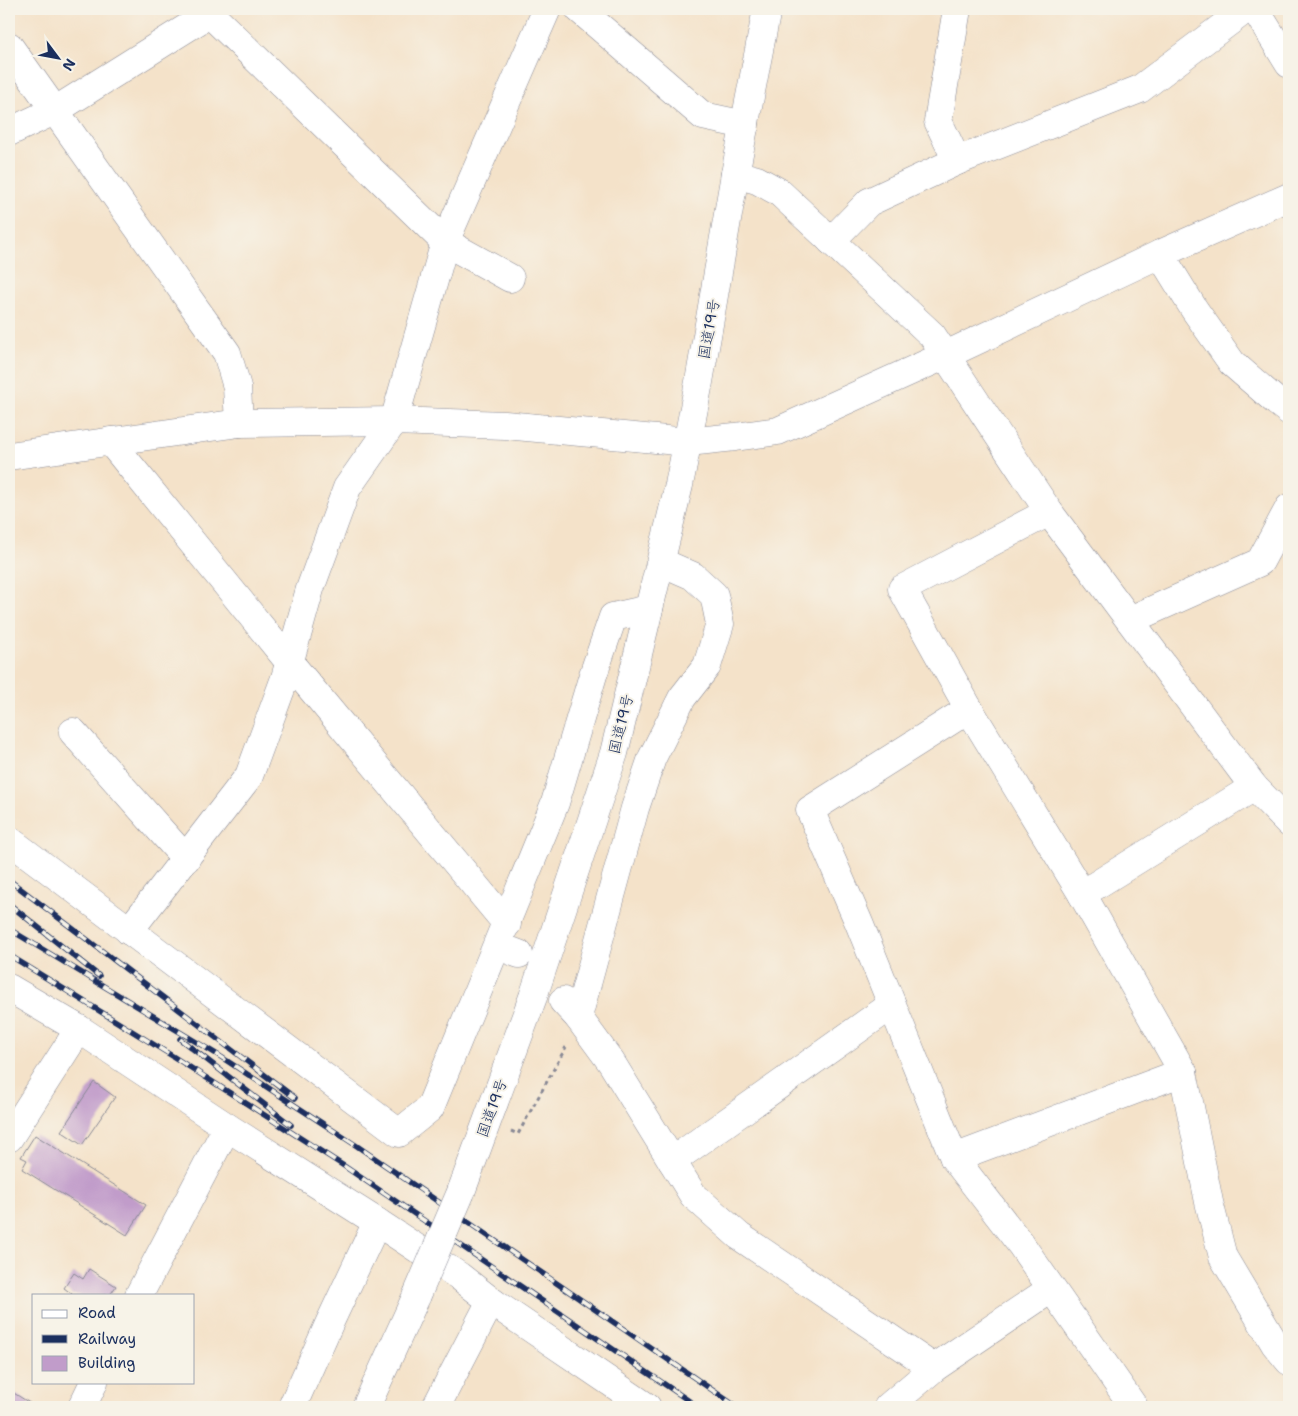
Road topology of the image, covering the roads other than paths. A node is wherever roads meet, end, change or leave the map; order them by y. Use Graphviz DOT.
graph roads {
  1 [pos="548,9"];
  2 [pos="578,9"];
  3 [pos="767,9"];
  4 [pos="957,9"];
  5 [pos="1246,9"];
  6 [pos="1254,9"];
  7 [pos="209,10"];
  8 [pos="9,46"];
  9 [pos="1289,64"];
  10 [pos="56,110"];
  11 [pos="745,126"];
  12 [pos="9,132"];
  13 [pos="957,161"];
  14 [pos="735,174"];
  15 [pos="1289,197"];
  16 [pos="832,241"];
  17 [pos="445,242"];
  18 [pos="1160,254"];
  19 [pos="510,278"];
  20 [pos="946,355"];
  21 [pos="1289,411"];
  22 [pos="394,420"];
  23 [pos="239,423"];
  24 [pos="110,441"];
  25 [pos="688,442"];
  26 [pos="9,456"];
  27 [pos="1289,508"];
  28 [pos="1049,512"];
  29 [pos="661,562"];
  30 [pos="649,609"];
  31 [pos="1130,620"];
  32 [pos="290,663"];
  33 [pos="969,709"];
  34 [pos="73,732"];
  35 [pos="1254,786"];
  36 [pos="1289,823"];
  37 [pos="9,840"];
  38 [pos="186,859"];
  39 [pos="1082,894"];
  40 [pos="129,931"];
  41 [pos="508,941"];
  42 [pos="9,988"];
  43 [pos="892,1005"];
  44 [pos="79,1029"];
  45 [pos="1183,1072"];
  46 [pos="227,1127"];
  47 [pos="9,1138"];
  48 [pos="954,1158"];
  49 [pos="672,1161"];
  50 [pos="378,1222"];
  51 [pos="1051,1289"];
  52 [pos="140,1294"];
  53 [pos="491,1302"];
  54 [pos="1284,1345"];
  55 [pos="934,1368"];
  56 [pos="93,1384"];
  57 [pos="82,1407"];
  58 [pos="292,1407"];
  59 [pos="366,1407"];
  60 [pos="436,1407"];
  61 [pos="647,1407"];
  62 [pos="888,1407"];
  63 [pos="1134,1407"];
  1 -- 17 [label="main road"];
  2 -- 11 [label="main road"];
  3 -- 11 [label="main road, 国道19号"];
  4 -- 13 [label="main road"];
  5 -- 13 [label="main road"];
  6 -- 9 [label="main road"];
  7 -- 10 [label="main road"];
  7 -- 17 [label="main road"];
  8 -- 10 [label="main road"];
  10 -- 12 [label="main road"];
  10 -- 23 [label="main road"];
  11 -- 14 [label="main road, 国道19号"];
  13 -- 16 [label="main road"];
  14 -- 16 [label="main road"];
  14 -- 25 [label="main road, 国道19号"];
  15 -- 18 [label="main road"];
  16 -- 20 [label="main road"];
  17 -- 19 [label="main road"];
  17 -- 22 [label="main road"];
  18 -- 20 [label="main road"];
  18 -- 21 [label="main road"];
  20 -- 25 [label="main road"];
  20 -- 28 [label="main road"];
  22 -- 23 [label="main road"];
  22 -- 25 [label="main road"];
  22 -- 32 [label="main road"];
  23 -- 24 [label="main road"];
  24 -- 26 [label="main road"];
  24 -- 32 [label="main road"];
  25 -- 29 [label="main road, 国道19号"];
  27 -- 31 [label="main road"];
  28 -- 31 [label="main road"];
  28 -- 33 [label="main road"];
  29 -- 30 [label="main road, 国道19号"];
  29 -- 49 [label="main road"];
  30 -- 41 [label="main road"];
  30 -- 59 [label="main road, 国道19号, bridge"];
  31 -- 35 [label="main road"];
  32 -- 38 [label="main road"];
  32 -- 41 [label="main road"];
  33 -- 39 [label="main road"];
  33 -- 43 [label="main road"];
  34 -- 38 [label="main road"];
  35 -- 36 [label="main road"];
  35 -- 39 [label="main road"];
  37 -- 40 [label="main road"];
  38 -- 40 [label="main road"];
  39 -- 45 [label="main road"];
  40 -- 41 [label="main road"];
  42 -- 44 [label="main road"];
  43 -- 48 [label="main road"];
  43 -- 49 [label="main road"];
  44 -- 46 [label="main road"];
  44 -- 47 [label="main road"];
  45 -- 48 [label="main road"];
  45 -- 54 [label="main road"];
  46 -- 50 [label="main road"];
  46 -- 52 [label="main road"];
  48 -- 51 [label="main road"];
  49 -- 55 [label="main road"];
  50 -- 53 [label="main road"];
  50 -- 58 [label="main road"];
  51 -- 55 [label="main road"];
  51 -- 63 [label="main road"];
  53 -- 60 [label="main road"];
  53 -- 61 [label="main road"];
  55 -- 62 [label="main road"];
  56 -- 57 [label="main road"];
}
